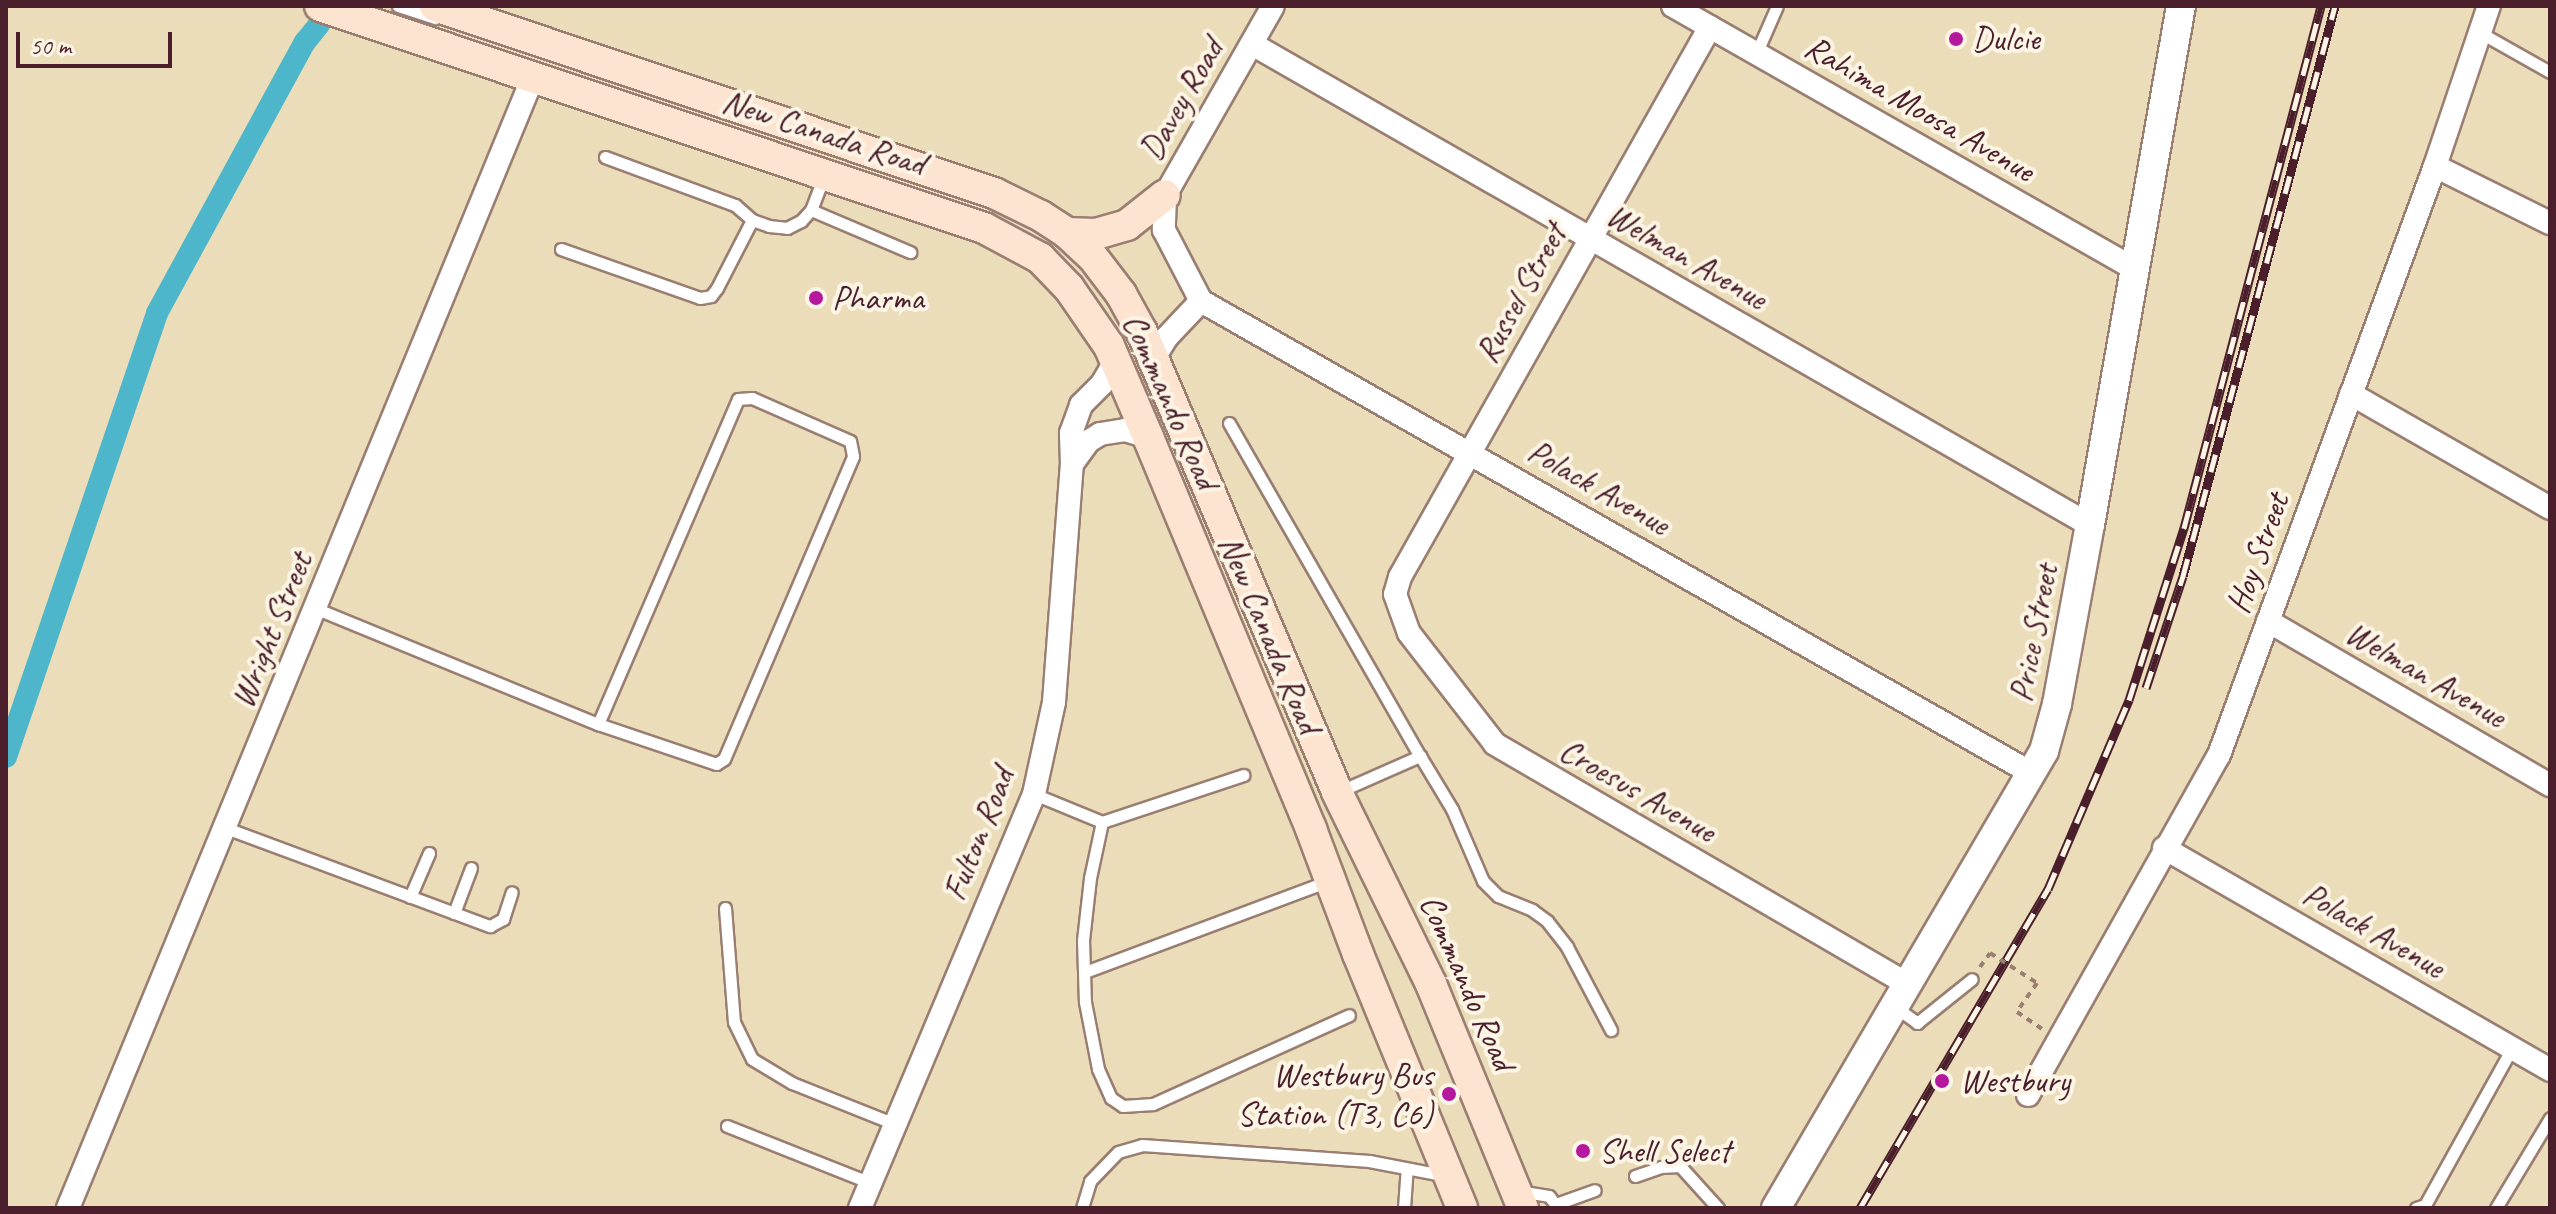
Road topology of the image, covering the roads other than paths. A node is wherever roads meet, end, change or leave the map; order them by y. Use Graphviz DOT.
graph roads {
  1 [pos="320,6"];
  2 [pos="351,6"];
  3 [pos="398,6"];
  4 [pos="435,6"];
  5 [pos="1273,6"];
  6 [pos="1673,6"];
  7 [pos="1777,6"];
  8 [pos="2181,6"];
  9 [pos="2489,6"];
  10 [pos="1710,27"];
  11 [pos="2479,32"];
  12 [pos="1252,44"];
  13 [pos="1756,54"];
  14 [pos="2550,72"];
  15 [pos="533,77"];
  16 [pos="605,157"];
  17 [pos="2435,166"];
  18 [pos="825,173"];
  19 [pos="1165,195"];
  20 [pos="811,210"];
  21 [pos="752,220"];
  22 [pos="1003,223"];
  23 [pos="2550,223"];
  24 [pos="1023,233"];
  25 [pos="1067,233"];
  26 [pos="1589,238"];
  27 [pos="561,249"];
  28 [pos="910,252"];
  29 [pos="2133,268"];
  30 [pos="1201,301"];
  31 [pos="1131,349"];
  32 [pos="2351,394"];
  33 [pos="1229,423"];
  34 [pos="1148,437"];
  35 [pos="1469,452"];
  36 [pos="1072,464"];
  37 [pos="2550,508"];
  38 [pos="2090,525"];
  39 [pos="1395,594"];
  40 [pos="317,609"];
  41 [pos="2268,621"];
  42 [pos="598,724"];
  43 [pos="1420,756"];
  44 [pos="2033,774"];
  45 [pos="1243,775"];
  46 [pos="2550,785"];
  47 [pos="1337,792"];
  48 [pos="1034,794"];
  49 [pos="1102,822"];
  50 [pos="226,828"];
  51 [pos="2164,848"];
  52 [pos="429,853"];
  53 [pos="1354,857"];
  54 [pos="471,868"];
  55 [pos="1330,881"];
  56 [pos="1366,882"];
  57 [pos="512,892"];
  58 [pos="410,897"];
  59 [pos="725,908"];
  60 [pos="454,913"];
  61 [pos="1085,972"];
  62 [pos="1972,979"];
  63 [pos="1900,995"];
  64 [pos="1349,1015"];
  65 [pos="1611,1030"];
  66 [pos="2512,1048"];
  67 [pos="2550,1070"];
  68 [pos="2028,1095"];
  69 [pos="2550,1118"];
  70 [pos="895,1124"];
  71 [pos="727,1126"];
  72 [pos="1407,1169"];
  73 [pos="1447,1176"];
  74 [pos="1635,1176"];
  75 [pos="871,1183"];
  76 [pos="1595,1190"];
  77 [pos="1516,1202"];
  78 [pos="1557,1206"];
  79 [pos="1710,1206"];
  80 [pos="2423,1207"];
  81 [pos="68,1208"];
  82 [pos="860,1208"];
  83 [pos="1082,1208"];
  84 [pos="1404,1208"];
  85 [pos="1462,1208"];
  86 [pos="1474,1208"];
  87 [pos="1776,1208"];
  88 [pos="2496,1208"];
  1 -- 15 [label="main road, Commando Road"];
  2 -- 22 [label="lane, New Canada Road"];
  3 -- 31 [label="lane, New Canada Road"];
  4 -- 25 [label="main road, Commando Road"];
  5 -- 12 [label="street, Davey Road"];
  6 -- 10 [label="street, Rahima Moosa Avenue"];
  7 -- 13 [label="lane"];
  8 -- 29 [label="street, Price Street"];
  9 -- 11 [label="street, Hoy Street"];
  10 -- 13 [label="street, Rahima Moosa Avenue"];
  10 -- 26 [label="street, Russel Street"];
  11 -- 14 [label="lane"];
  11 -- 17 [label="street, Hoy Street"];
  12 -- 19 [label="street, Davey Road"];
  12 -- 26 [label="street, Welman Avenue"];
  13 -- 29 [label="street, Rahima Moosa Avenue"];
  15 -- 18 [label="main road, Commando Road"];
  15 -- 40 [label="street, Wright Street"];
  16 -- 21 [label="lane"];
  17 -- 23 [label="street"];
  17 -- 32 [label="street, Hoy Street"];
  18 -- 20 [label="lane"];
  18 -- 31 [label="main road, Commando Road"];
  19 -- 25 [label="main road"];
  19 -- 30 [label="street, Davey Road"];
  20 -- 21 [label="lane"];
  20 -- 28 [label="lane"];
  21 -- 27 [label="lane"];
  24 -- 86 [label="lane, New Canada Road"];
  25 -- 31 [label="main road, Commando Road"];
  26 -- 35 [label="street, Russel Street"];
  26 -- 38 [label="street, Welman Avenue"];
  29 -- 38 [label="street, Price Street"];
  30 -- 31 [label="street, Fulton Road"];
  30 -- 35 [label="street, Polack Avenue"];
  31 -- 34 [label="main road, Commando Road"];
  31 -- 36 [label="street, Fulton Road"];
  31 -- 47 [label="main road, Commando Road"];
  31 -- 53 [label="lane, New Canada Road"];
  32 -- 37 [label="street"];
  32 -- 41 [label="street, Hoy Street"];
  33 -- 43 [label="lane"];
  34 -- 36 [label="street"];
  34 -- 55 [label="main road, Commando Road"];
  35 -- 39 [label="street, Russel Street"];
  35 -- 44 [label="street, Polack Avenue"];
  36 -- 48 [label="street, Fulton Road"];
  38 -- 44 [label="street, Price Street"];
  39 -- 63 [label="street, Croesus Avenue"];
  40 -- 42 [label="lane"];
  40 -- 50 [label="street, Wright Street"];
  41 -- 46 [label="street, Welman Avenue"];
  41 -- 51 [label="street, Hoy Street"];
  42 -- 42 [label="lane"];
  43 -- 47 [label="lane"];
  43 -- 65 [label="lane"];
  44 -- 63 [label="street, Price Street"];
  45 -- 49 [label="lane"];
  47 -- 77 [label="main road, Commando Road"];
  48 -- 49 [label="lane"];
  48 -- 70 [label="street, Fulton Road"];
  49 -- 61 [label="lane"];
  50 -- 58 [label="lane"];
  50 -- 81 [label="street, Wright Street"];
  51 -- 66 [label="street, Polack Avenue"];
  51 -- 68 [label="street, Hoy Street"];
  52 -- 58 [label="lane"];
  54 -- 60 [label="lane"];
  55 -- 61 [label="lane"];
  55 -- 73 [label="main road, Commando Road"];
  56 -- 77 [label="lane"];
  57 -- 60 [label="lane"];
  58 -- 60 [label="lane"];
  59 -- 70 [label="lane"];
  61 -- 64 [label="lane"];
  62 -- 63 [label="lane"];
  63 -- 87 [label="street, Price Street"];
  66 -- 67 [label="street, Polack Avenue"];
  66 -- 80 [label="lane"];
  69 -- 88 [label="lane"];
  70 -- 75 [label="street, Fulton Road"];
  71 -- 75 [label="lane"];
  72 -- 73 [label="lane"];
  72 -- 83 [label="lane"];
  72 -- 84 [label="lane"];
  73 -- 85 [label="main road, Commando Road"];
  74 -- 79 [label="lane"];
  75 -- 82 [label="street, Fulton Road"];
  76 -- 78 [label="lane"];
  77 -- 78 [label="lane"];
}
